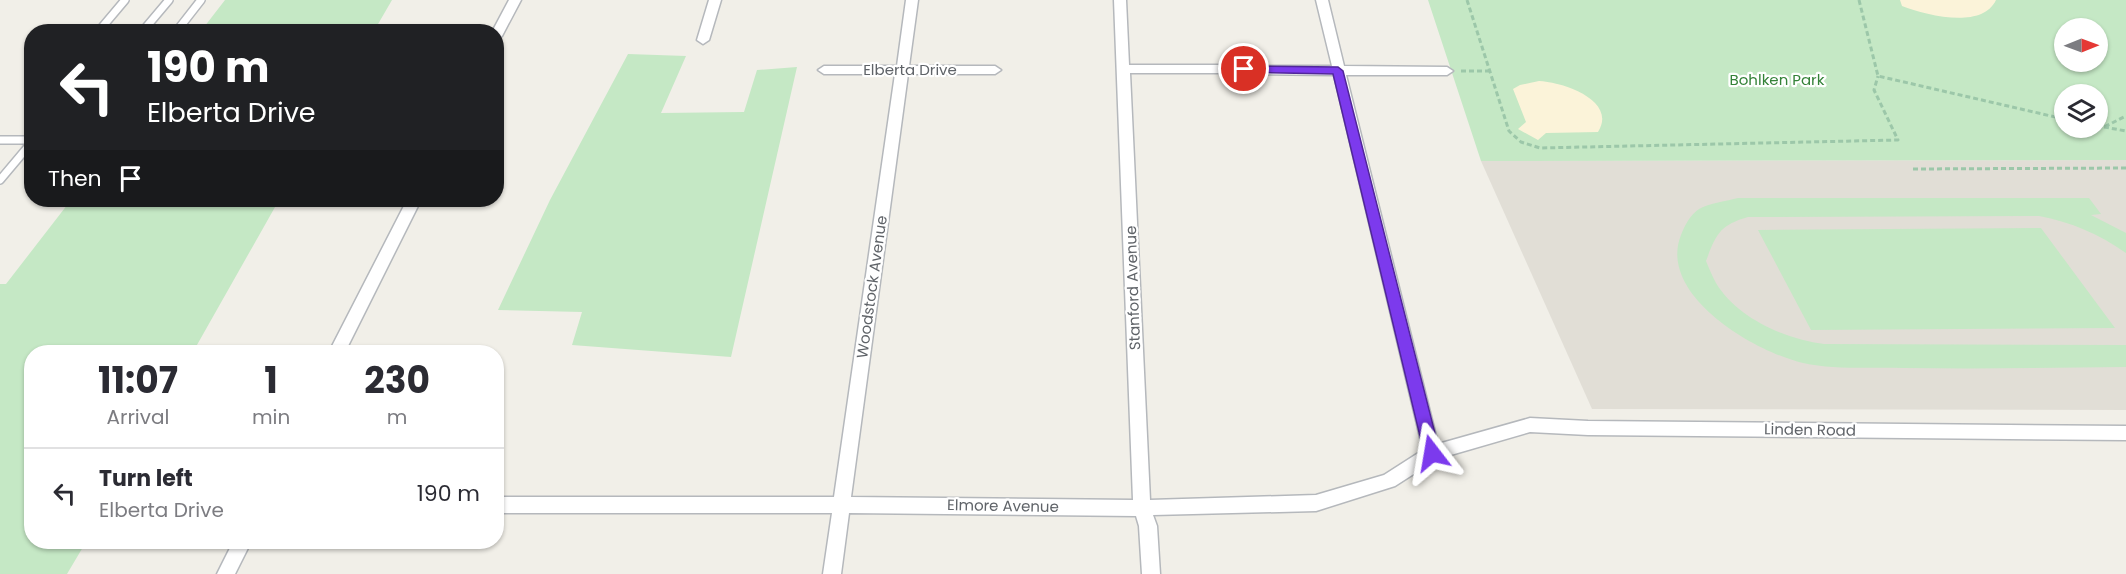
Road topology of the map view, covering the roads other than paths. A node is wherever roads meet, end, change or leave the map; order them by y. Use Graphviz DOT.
graph roads {
  1 [pos="125,0"];
  2 [pos="169,0"];
  3 [pos="201,0"];
  4 [pos="515,0"];
  5 [pos="715,0"];
  6 [pos="912,0"];
  7 [pos="1120,0"];
  8 [pos="1322,0"];
  9 [pos="105,24"];
  10 [pos="149,24"];
  11 [pos="182,24"];
  12 [pos="502,24"];
  13 [pos="703,39"];
  14 [pos="1124,69"];
  15 [pos="1224,69"];
  16 [pos="1244,69"];
  17 [pos="824,70"];
  18 [pos="995,70"];
  19 [pos="901,71"];
  20 [pos="1338,71"];
  21 [pos="1447,71"];
  22 [pos="0,140"];
  23 [pos="24,141"];
  24 [pos="24,151"];
  25 [pos="0,180"];
  26 [pos="410,207"];
  27 [pos="341,345"];
  28 [pos="1496,435"];
  29 [pos="2124,435"];
  30 [pos="1432,453"];
  31 [pos="504,505"];
  32 [pos="842,505"];
  33 [pos="1142,508"];
  34 [pos="238,549"];
  35 [pos="226,574"];
  36 [pos="832,574"];
  37 [pos="1151,574"];
  1 -- 9 [label="lane"];
  2 -- 10 [label="lane"];
  3 -- 11 [label="lane"];
  4 -- 12 [label="street"];
  5 -- 13 [label="street"];
  6 -- 19 [label="street, Woodstock Avenue"];
  7 -- 14 [label="street, Stanford Avenue"];
  8 -- 20 [label="street"];
  14 -- 15 [label="street"];
  14 -- 33 [label="street, Stanford Avenue"];
  16 -- 20 [label="street"];
  17 -- 19 [label="street, Elberta Drive"];
  18 -- 19 [label="street, Elberta Drive"];
  19 -- 32 [label="street, Woodstock Avenue"];
  20 -- 21 [label="street"];
  20 -- 30 [label="street"];
  22 -- 23 [label="lane"];
  24 -- 25 [label="lane"];
  26 -- 27 [label="street"];
  28 -- 29 [label="street, Linden Road"];
  28 -- 30 [label="street, Elmore Avenue"];
  30 -- 33 [label="street, Elmore Avenue"];
  31 -- 32 [label="street, Elmore Avenue"];
  32 -- 33 [label="street, Elmore Avenue"];
  32 -- 36 [label="street, Woodstock Avenue"];
  33 -- 37 [label="street, Stanford Avenue"];
  34 -- 35 [label="street"];
}
